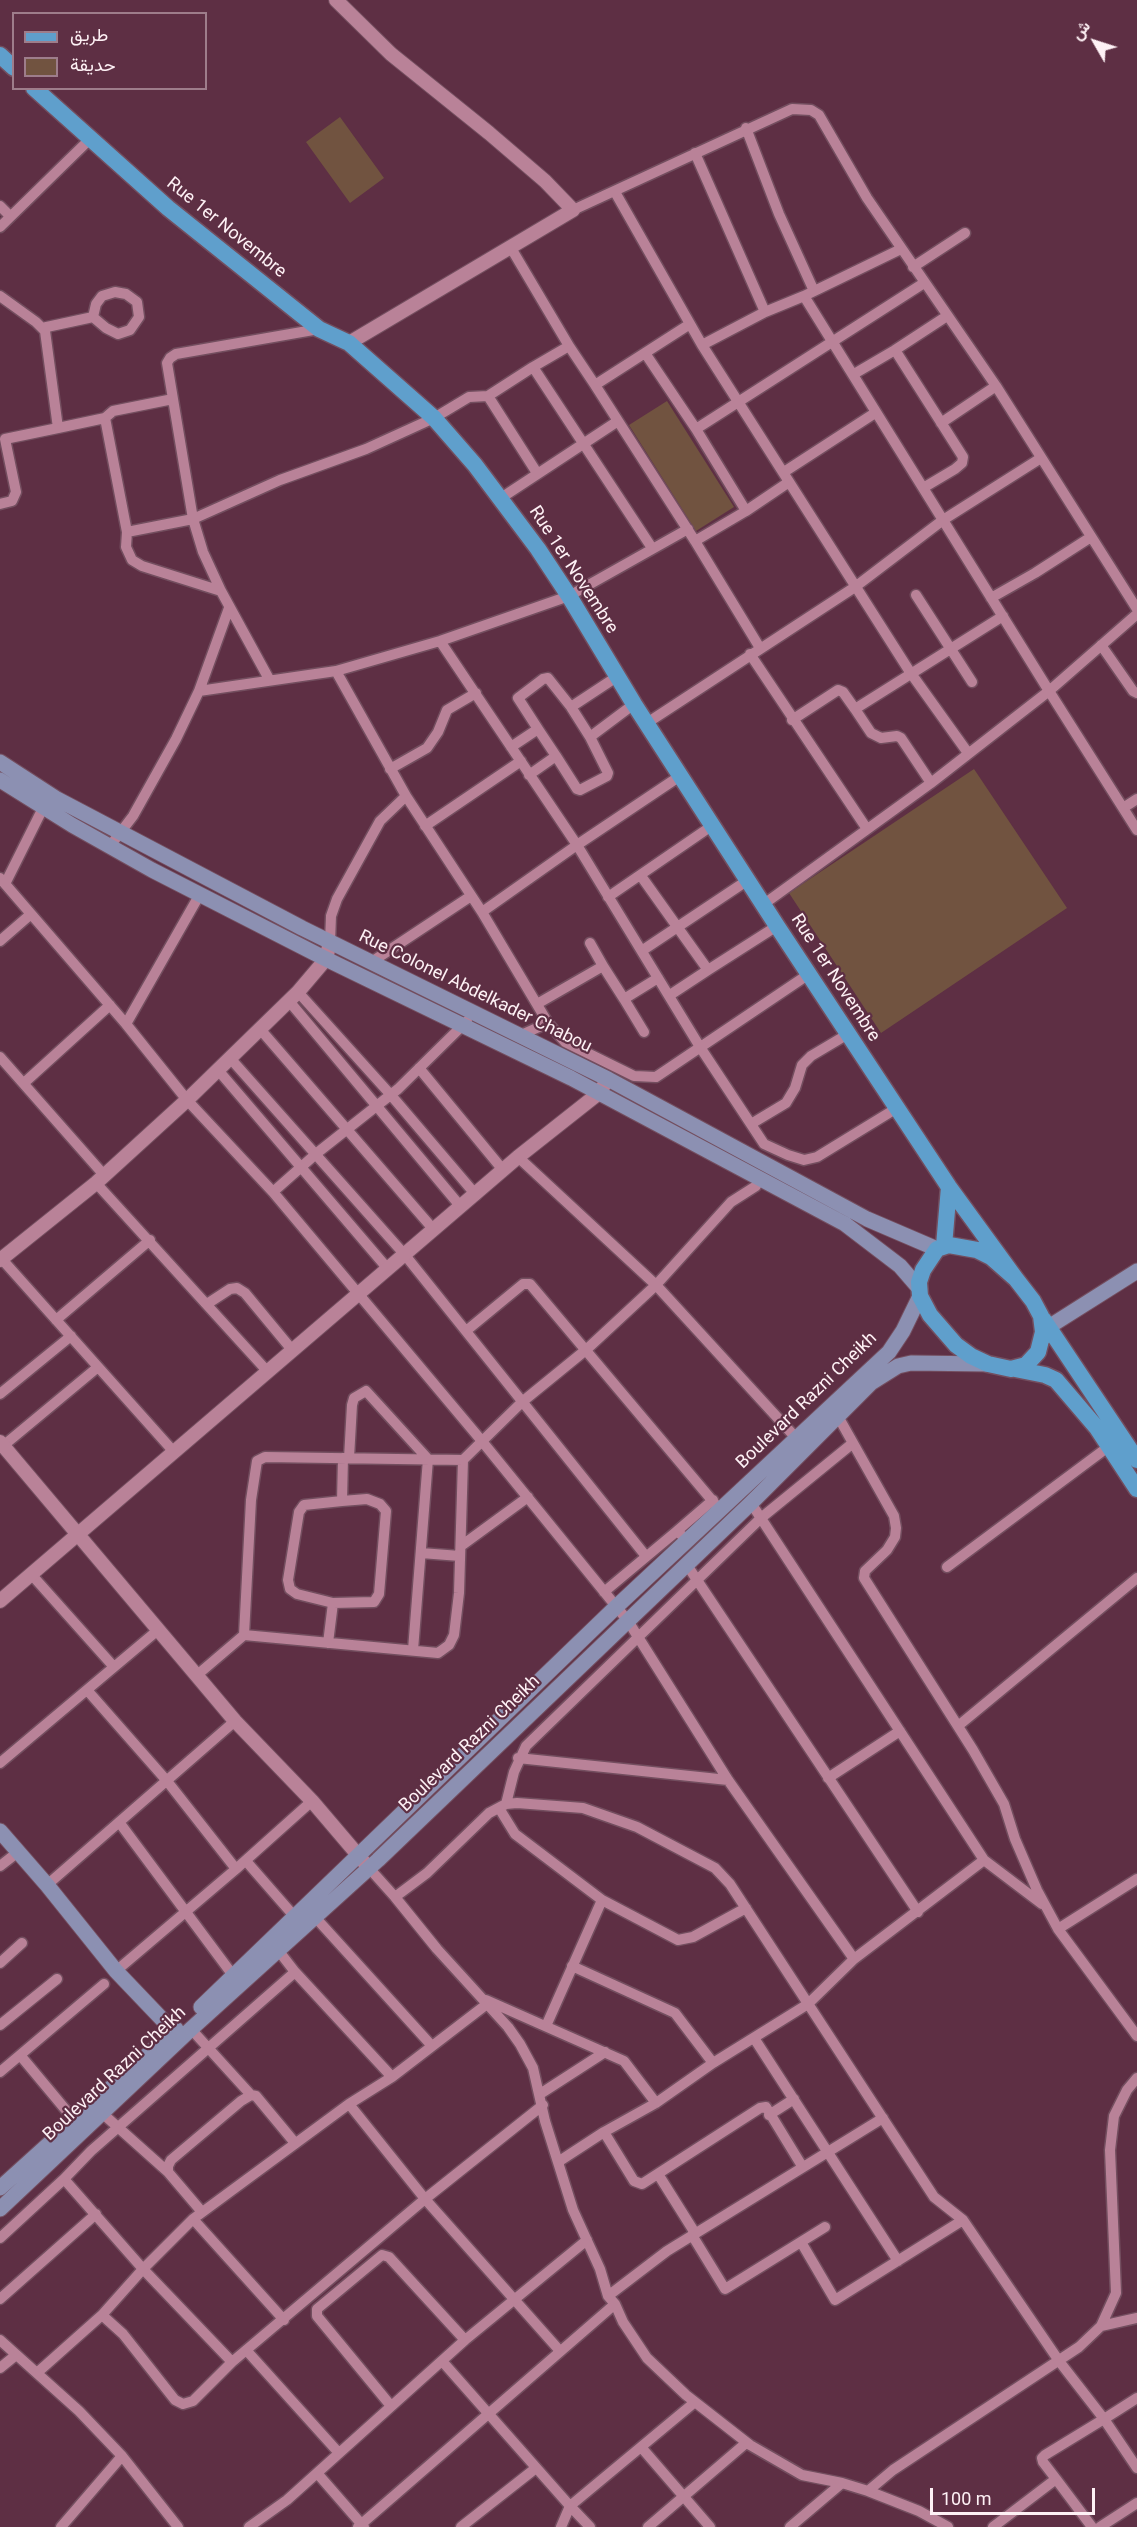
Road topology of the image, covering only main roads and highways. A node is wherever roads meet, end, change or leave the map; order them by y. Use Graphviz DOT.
graph roads {
  1 [pos="0,55"];
  2 [pos="12,66"];
  3 [pos="36,90"];
  4 [pos="0,762"];
  5 [pos="0,780"];
  6 [pos="950,1187"];
  7 [pos="941,1248"];
  8 [pos="1137,1271"];
  9 [pos="1016,1279"];
  10 [pos="920,1292"];
  11 [pos="1043,1328"];
  12 [pos="988,1364"];
  13 [pos="1011,1369"];
  14 [pos="835,1410"];
  15 [pos="1137,1460"];
  16 [pos="1137,1489"];
  17 [pos="0,1831"];
  18 [pos="364,1862"];
  19 [pos="182,2033"];
  20 [pos="0,2188"];
  21 [pos="0,2209"];
  1 -- 2 [label="main road"];
  3 -- 6 [label="main road, Rue 1er Novembre"];
  4 -- 7 [label="main road, Rue Colonel Abdelkader Chabou"];
  5 -- 10 [label="main road, Rue Colonel Abdelkader Chabou"];
  6 -- 7 [label="main road"];
  6 -- 9 [label="main road, Rue 1er Novembre"];
  7 -- 9 [label="main road"];
  7 -- 10 [label="main road"];
  8 -- 11 [label="main road"];
  9 -- 11 [label="main road"];
  10 -- 12 [label="main road"];
  10 -- 14 [label="main road, Boulevard Razni Cheikh"];
  11 -- 13 [label="main road"];
  11 -- 15 [label="main road"];
  12 -- 13 [label="main road"];
  12 -- 14 [label="main road, Boulevard Razni Cheikh"];
  13 -- 16 [label="main road"];
  14 -- 18 [label="main road, Boulevard Razni Cheikh"];
  14 -- 18 [label="main road, Boulevard Razni Cheikh"];
  17 -- 19 [label="main road"];
  18 -- 19 [label="main road, Boulevard Razni Cheikh"];
  18 -- 19 [label="main road, Boulevard Razni Cheikh"];
  19 -- 20 [label="main road, Boulevard Razni Cheikh"];
  19 -- 21 [label="main road, Boulevard Razni Cheikh"];
}
